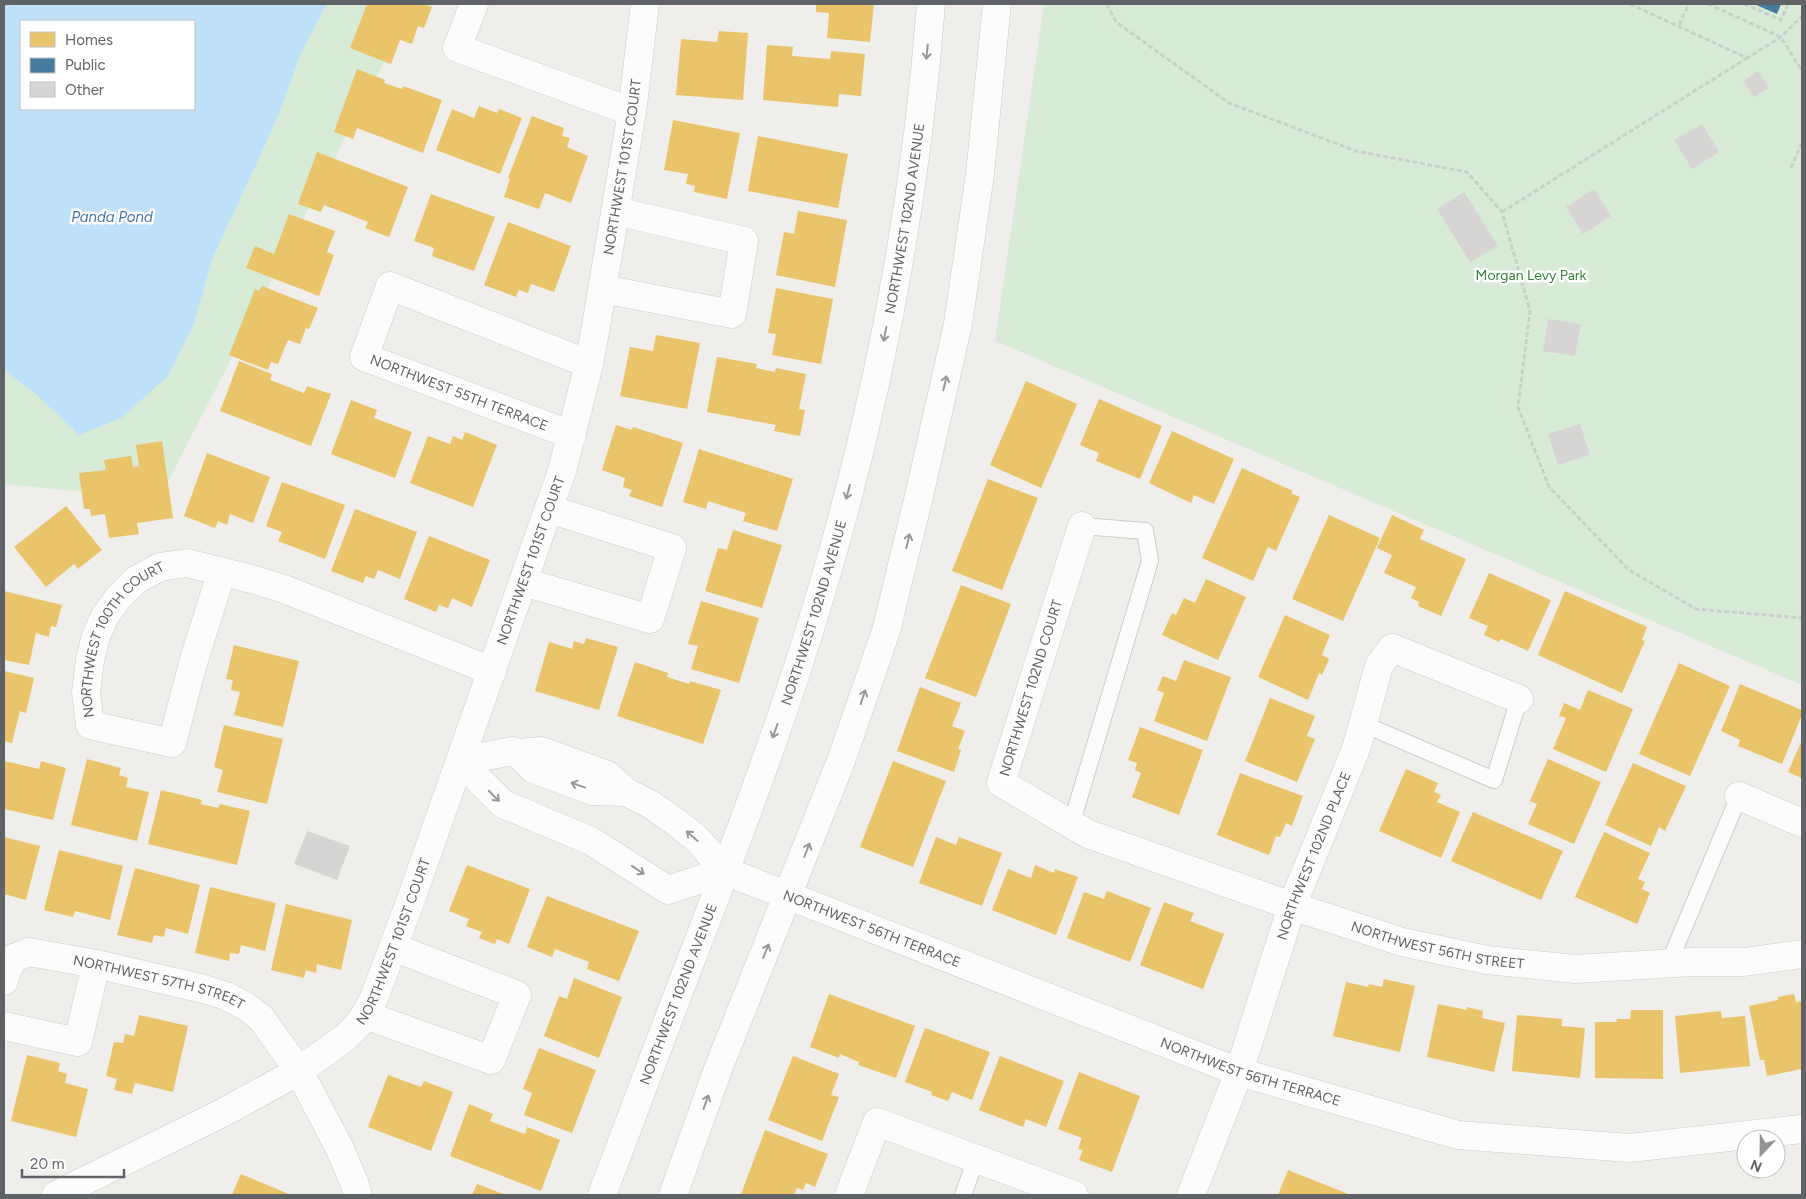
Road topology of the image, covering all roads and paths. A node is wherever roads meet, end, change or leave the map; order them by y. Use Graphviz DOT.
graph roads {
  1 [pos="474,4"];
  2 [pos="645,4"];
  3 [pos="931,4"];
  4 [pos="997,4"];
  5 [pos="1107,4"];
  6 [pos="1630,4"];
  7 [pos="1689,4"];
  8 [pos="1708,4"];
  9 [pos="1744,4"];
  10 [pos="1788,4"];
  11 [pos="1802,16"];
  12 [pos="1679,25"];
  13 [pos="1781,37"];
  14 [pos="1747,58"];
  15 [pos="1802,71"];
  16 [pos="632,112"];
  17 [pos="1802,143"];
  18 [pos="1791,168"];
  19 [pos="616,211"];
  20 [pos="1502,212"];
  21 [pos="603,289"];
  22 [pos="589,364"];
  23 [pos="572,435"];
  24 [pos="549,509"];
  25 [pos="1082,526"];
  26 [pos="222,571"];
  27 [pos="524,582"];
  28 [pos="1802,618"];
  29 [pos="492,671"];
  30 [pos="1519,699"];
  31 [pos="1363,724"];
  32 [pos="460,761"];
  33 [pos="1739,796"];
  34 [pos="1802,823"];
  35 [pos="1079,829"];
  36 [pos="726,871"];
  37 [pos="789,895"];
  38 [pos="1292,906"];
  39 [pos="393,947"];
  40 [pos="1802,954"];
  41 [pos="96,964"];
  42 [pos="1669,964"];
  43 [pos="4,982"];
  44 [pos="366,1015"];
  45 [pos="4,1026"];
  46 [pos="299,1071"];
  47 [pos="1239,1072"];
  48 [pos="1802,1129"];
  49 [pos="976,1159"];
  50 [pos="60,1194"];
  51 [pos="358,1195"];
  52 [pos="602,1195"];
  53 [pos="673,1195"];
  54 [pos="849,1195"];
  55 [pos="962,1195"];
  56 [pos="1074,1195"];
  57 [pos="1191,1195"];
  1 -- 16 [label="street"];
  2 -- 16 [label="street, NORTHWEST 101ST COURT"];
  3 -- 36 [label="street, NORTHWEST 102ND AVENUE, one-way"];
  37 -- 4 [label="street, one-way"];
  5 -- 20 [label="path"];
  6 -- 12 [label="path"];
  7 -- 12 [label="path"];
  8 -- 13 [label="path"];
  9 -- 10 [label="path"];
  11 -- 13 [label="path"];
  12 -- 14 [label="path"];
  13 -- 14 [label="path"];
  13 -- 15 [label="path"];
  14 -- 20 [label="path"];
  16 -- 19 [label="street, NORTHWEST 101ST COURT"];
  17 -- 18 [label="path"];
  19 -- 21 [label="street, NORTHWEST 101ST COURT"];
  19 -- 21 [label="street"];
  20 -- 28 [label="path"];
  21 -- 22 [label="street, NORTHWEST 101ST COURT"];
  22 -- 23 [label="street, NORTHWEST 101ST COURT"];
  22 -- 23 [label="street, NORTHWEST 55TH TERRACE"];
  23 -- 24 [label="street, NORTHWEST 101ST COURT"];
  24 -- 27 [label="street, NORTHWEST 101ST COURT"];
  24 -- 27 [label="street"];
  25 -- 35 [label="street, NORTHWEST 102ND COURT"];
  25 -- 35 [label="lane"];
  26 -- 26 [label="street, NORTHWEST 100TH COURT"];
  26 -- 29 [label="street, NORTHWEST 100TH COURT"];
  27 -- 29 [label="street, NORTHWEST 101ST COURT"];
  29 -- 32 [label="street, NORTHWEST 101ST COURT"];
  30 -- 31 [label="street, NORTHWEST 102ND PLACE"];
  30 -- 31 [label="lane"];
  31 -- 38 [label="street, NORTHWEST 102ND PLACE"];
  36 -- 32 [label="street, NORTHWEST 56TH TERRACE, one-way"];
  32 -- 36 [label="street, one-way"];
  32 -- 39 [label="street, NORTHWEST 101ST COURT"];
  33 -- 34 [label="street"];
  33 -- 42 [label="lane"];
  35 -- 38 [label="street, NORTHWEST 56TH STREET"];
  36 -- 37 [label="street, NORTHWEST 56TH TERRACE"];
  36 -- 52 [label="street, NORTHWEST 102ND AVENUE"];
  37 -- 47 [label="street, NORTHWEST 56TH TERRACE"];
  53 -- 37 [label="street, one-way"];
  38 -- 42 [label="street, NORTHWEST 56TH STREET"];
  38 -- 47 [label="street, NORTHWEST 102ND PLACE"];
  39 -- 44 [label="street, NORTHWEST 101ST COURT"];
  39 -- 44 [label="street"];
  40 -- 42 [label="street, NORTHWEST 56TH STREET"];
  41 -- 43 [label="street, NORTHWEST 57TH STREET"];
  41 -- 45 [label="street"];
  41 -- 46 [label="street, NORTHWEST 57TH STREET"];
  44 -- 46 [label="street, NORTHWEST 101ST COURT"];
  46 -- 50 [label="street, NORTHWEST 101ST COURT"];
  46 -- 51 [label="street, NORTHWEST 57TH STREET"];
  47 -- 48 [label="street, NORTHWEST 56TH TERRACE"];
  47 -- 57 [label="street, NORTHWEST 102ND PLACE"];
  49 -- 54 [label="street"];
  49 -- 55 [label="lane"];
  49 -- 56 [label="street"];
}
